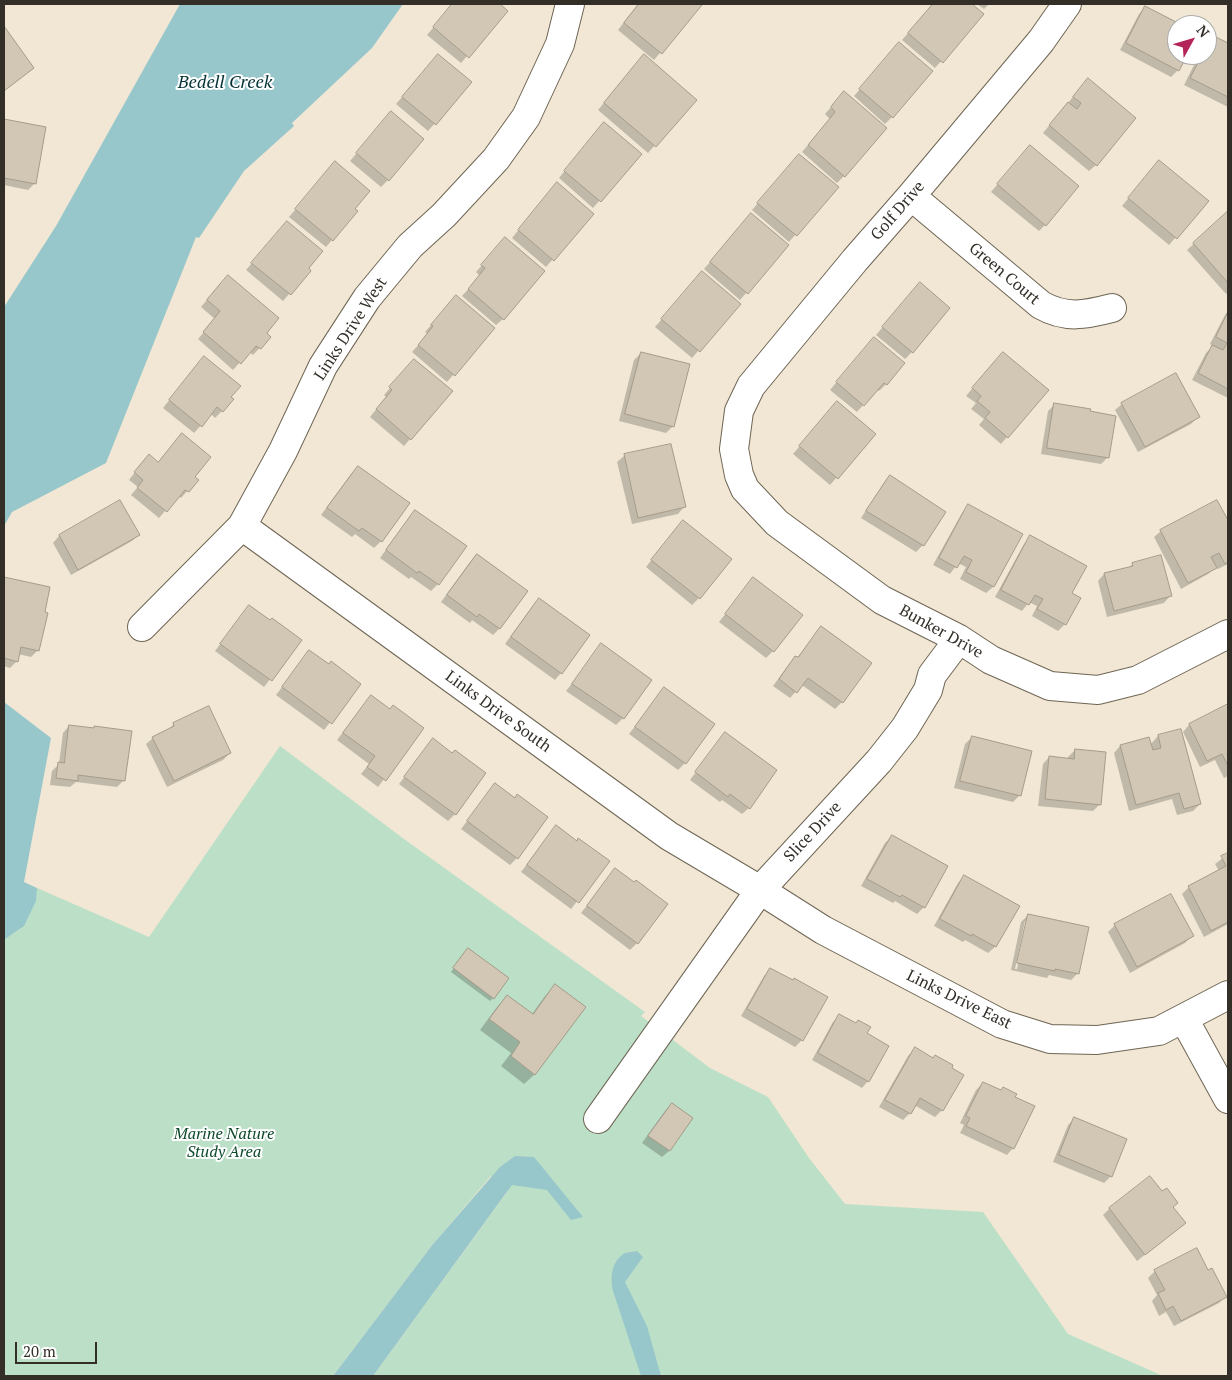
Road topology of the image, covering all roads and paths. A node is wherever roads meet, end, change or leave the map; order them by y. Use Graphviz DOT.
graph roads {
  1 [pos="570,4"];
  2 [pos="1067,4"];
  3 [pos="911,196"];
  4 [pos="1112,308"];
  5 [pos="738,423"];
  6 [pos="242,526"];
  7 [pos="142,627"];
  8 [pos="1228,634"];
  9 [pos="959,639"];
  10 [pos="760,890"];
  11 [pos="1228,995"];
  12 [pos="1184,1018"];
  13 [pos="1228,1099"];
  14 [pos="598,1119"];
  1 -- 6 [label="street, Links Drive West"];
  2 -- 3 [label="street, Golf Drive"];
  3 -- 4 [label="street, Green Court"];
  3 -- 5 [label="street, Golf Drive"];
  5 -- 9 [label="street, Bunker Drive"];
  6 -- 7 [label="street, Links Drive West"];
  6 -- 10 [label="street, Links Drive South"];
  8 -- 9 [label="street, Bunker Drive"];
  9 -- 10 [label="street, Slice Drive"];
  10 -- 12 [label="street, Links Drive East"];
  10 -- 14 [label="street, Slice Drive"];
  11 -- 12 [label="street, Links Drive East"];
  12 -- 13 [label="street"];
}
